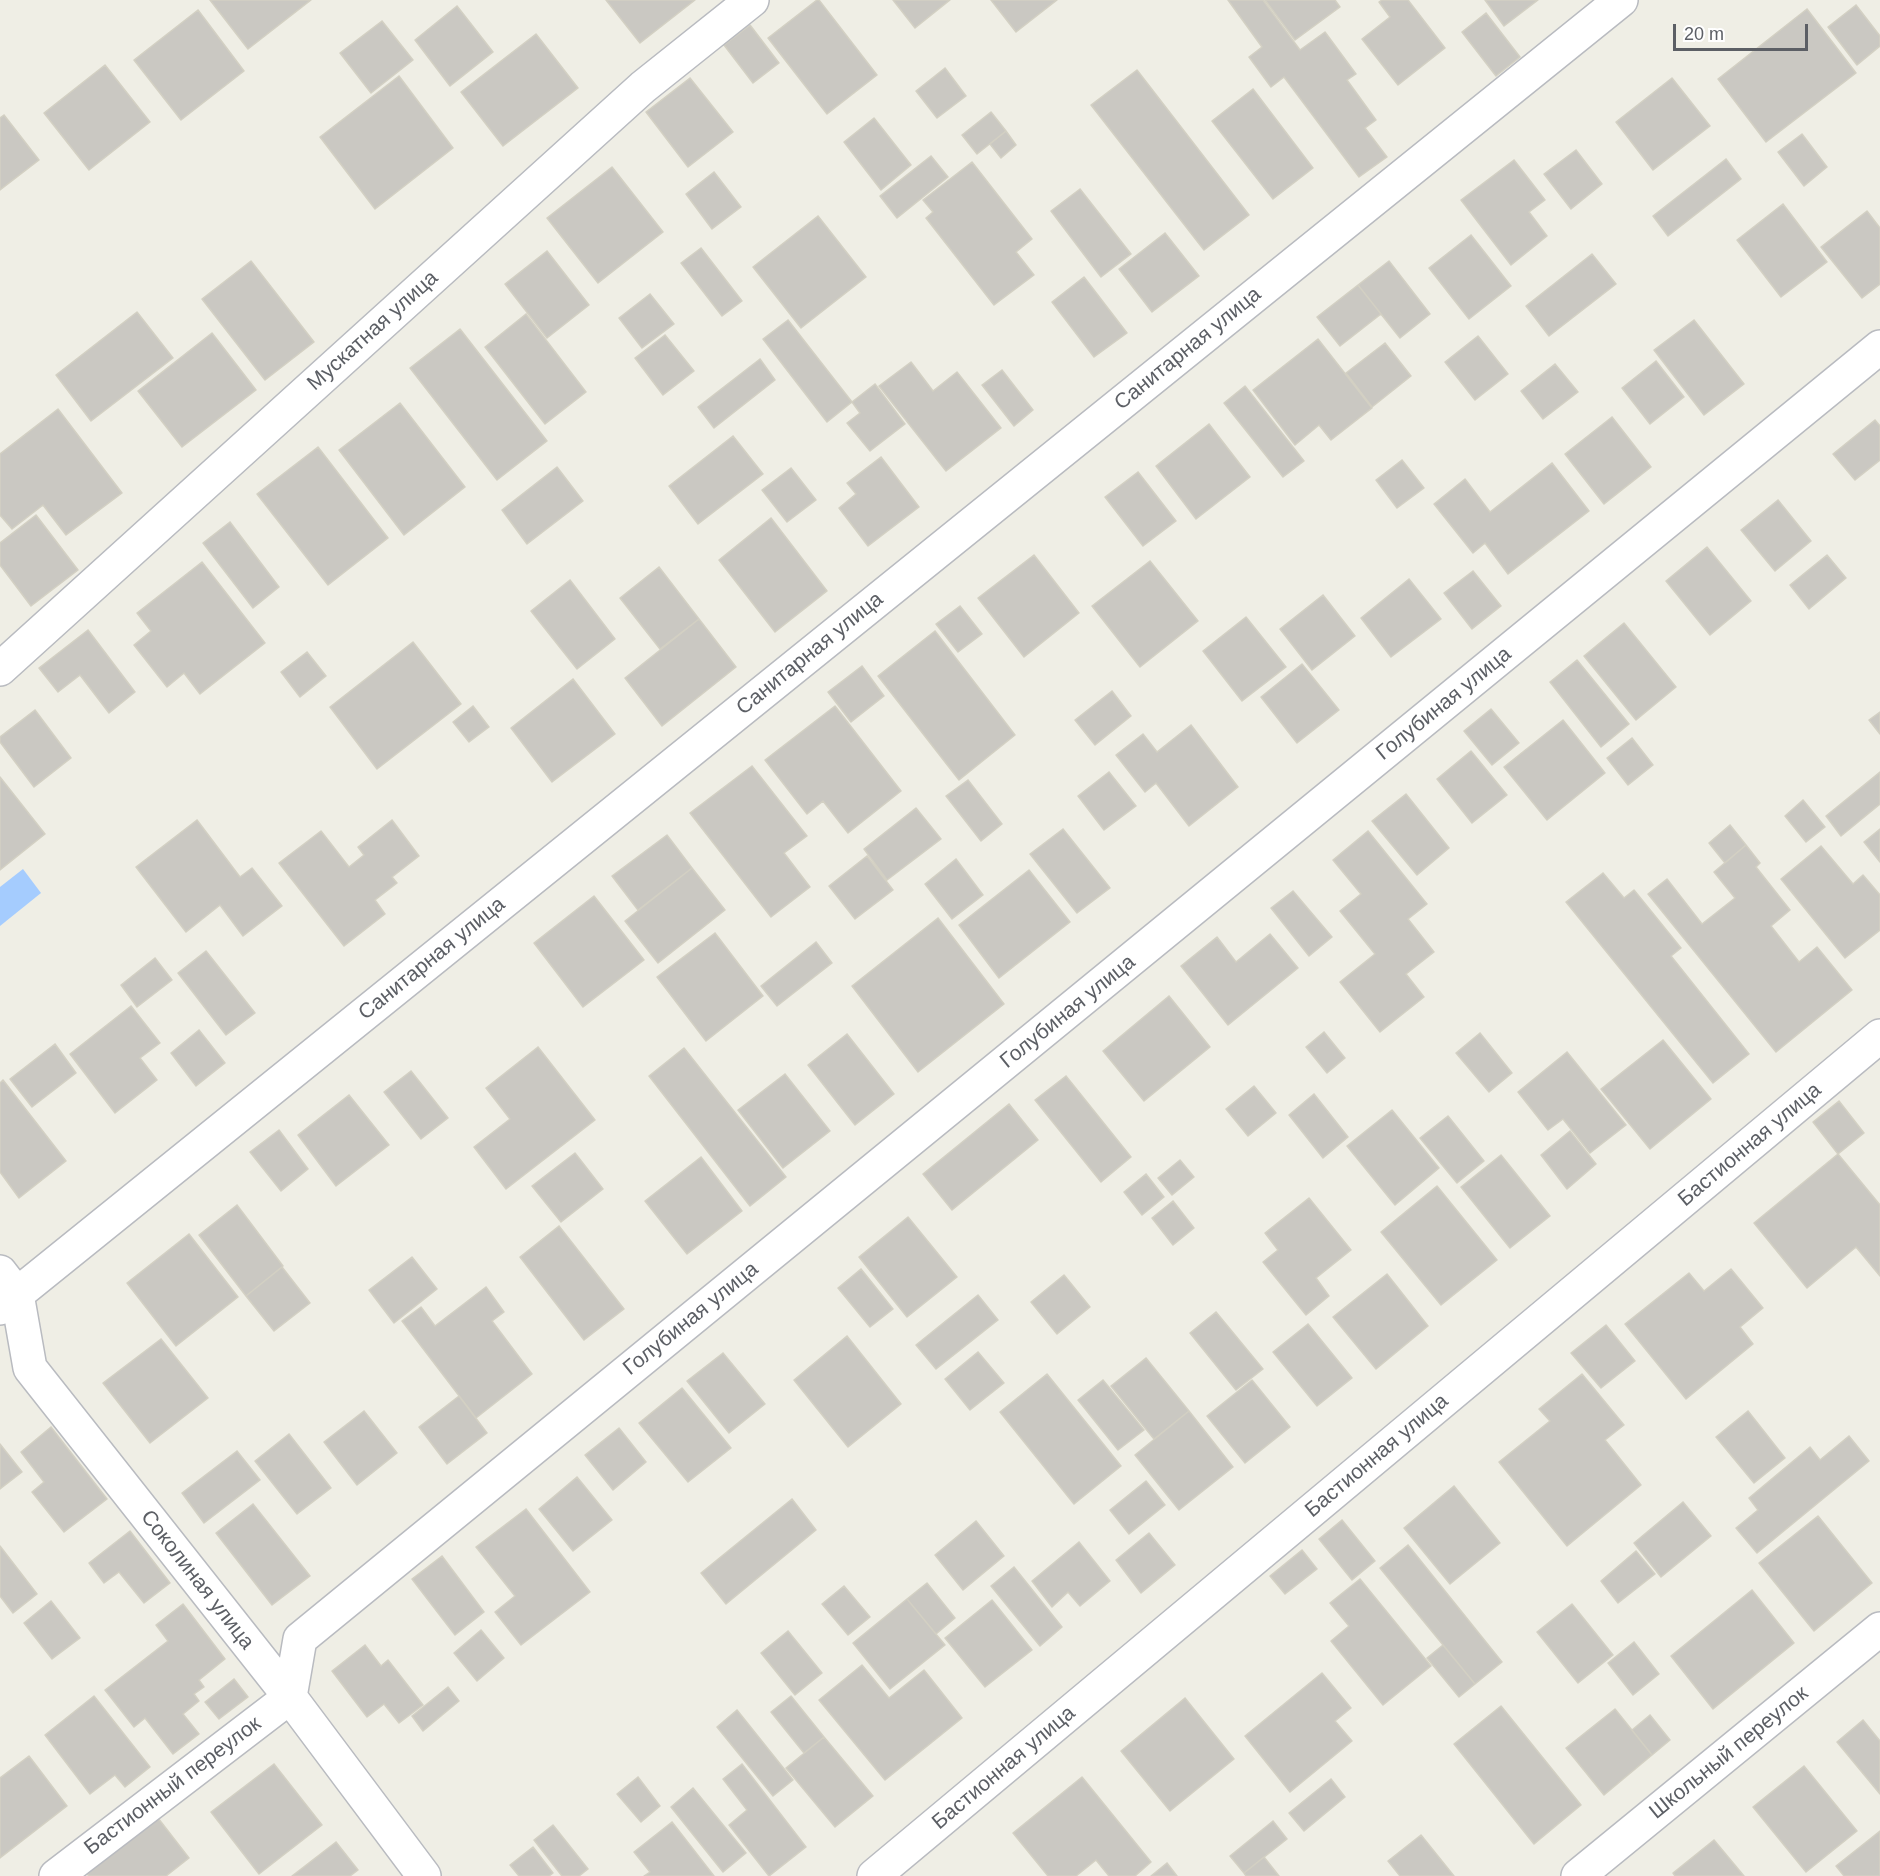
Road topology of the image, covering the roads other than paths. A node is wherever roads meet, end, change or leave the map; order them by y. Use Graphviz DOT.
graph roads {
  1 [pos="752,0"];
  2 [pos="1620,0"];
  3 [pos="1880,347"];
  4 [pos="0,669"];
  5 [pos="1880,1036"];
  6 [pos="6,1291"];
  7 [pos="1880,1629"];
  8 [pos="290,1697"];
  9 [pos="56,1876"];
  10 [pos="424,1876"];
  11 [pos="874,1876"];
  12 [pos="1578,1876"];
  1 -- 4 [label="street, Мускатная улица"];
  2 -- 6 [label="street, Санитарная улица"];
  3 -- 8 [label="street, Голубиная улица"];
  5 -- 11 [label="street, Бастионная улица"];
  6 -- 8 [label="street, Соколиная улица"];
  7 -- 12 [label="street, Школьный переулок"];
  8 -- 9 [label="street, Бастионный переулок"];
  8 -- 10 [label="street, Соколиная улица"];
}
